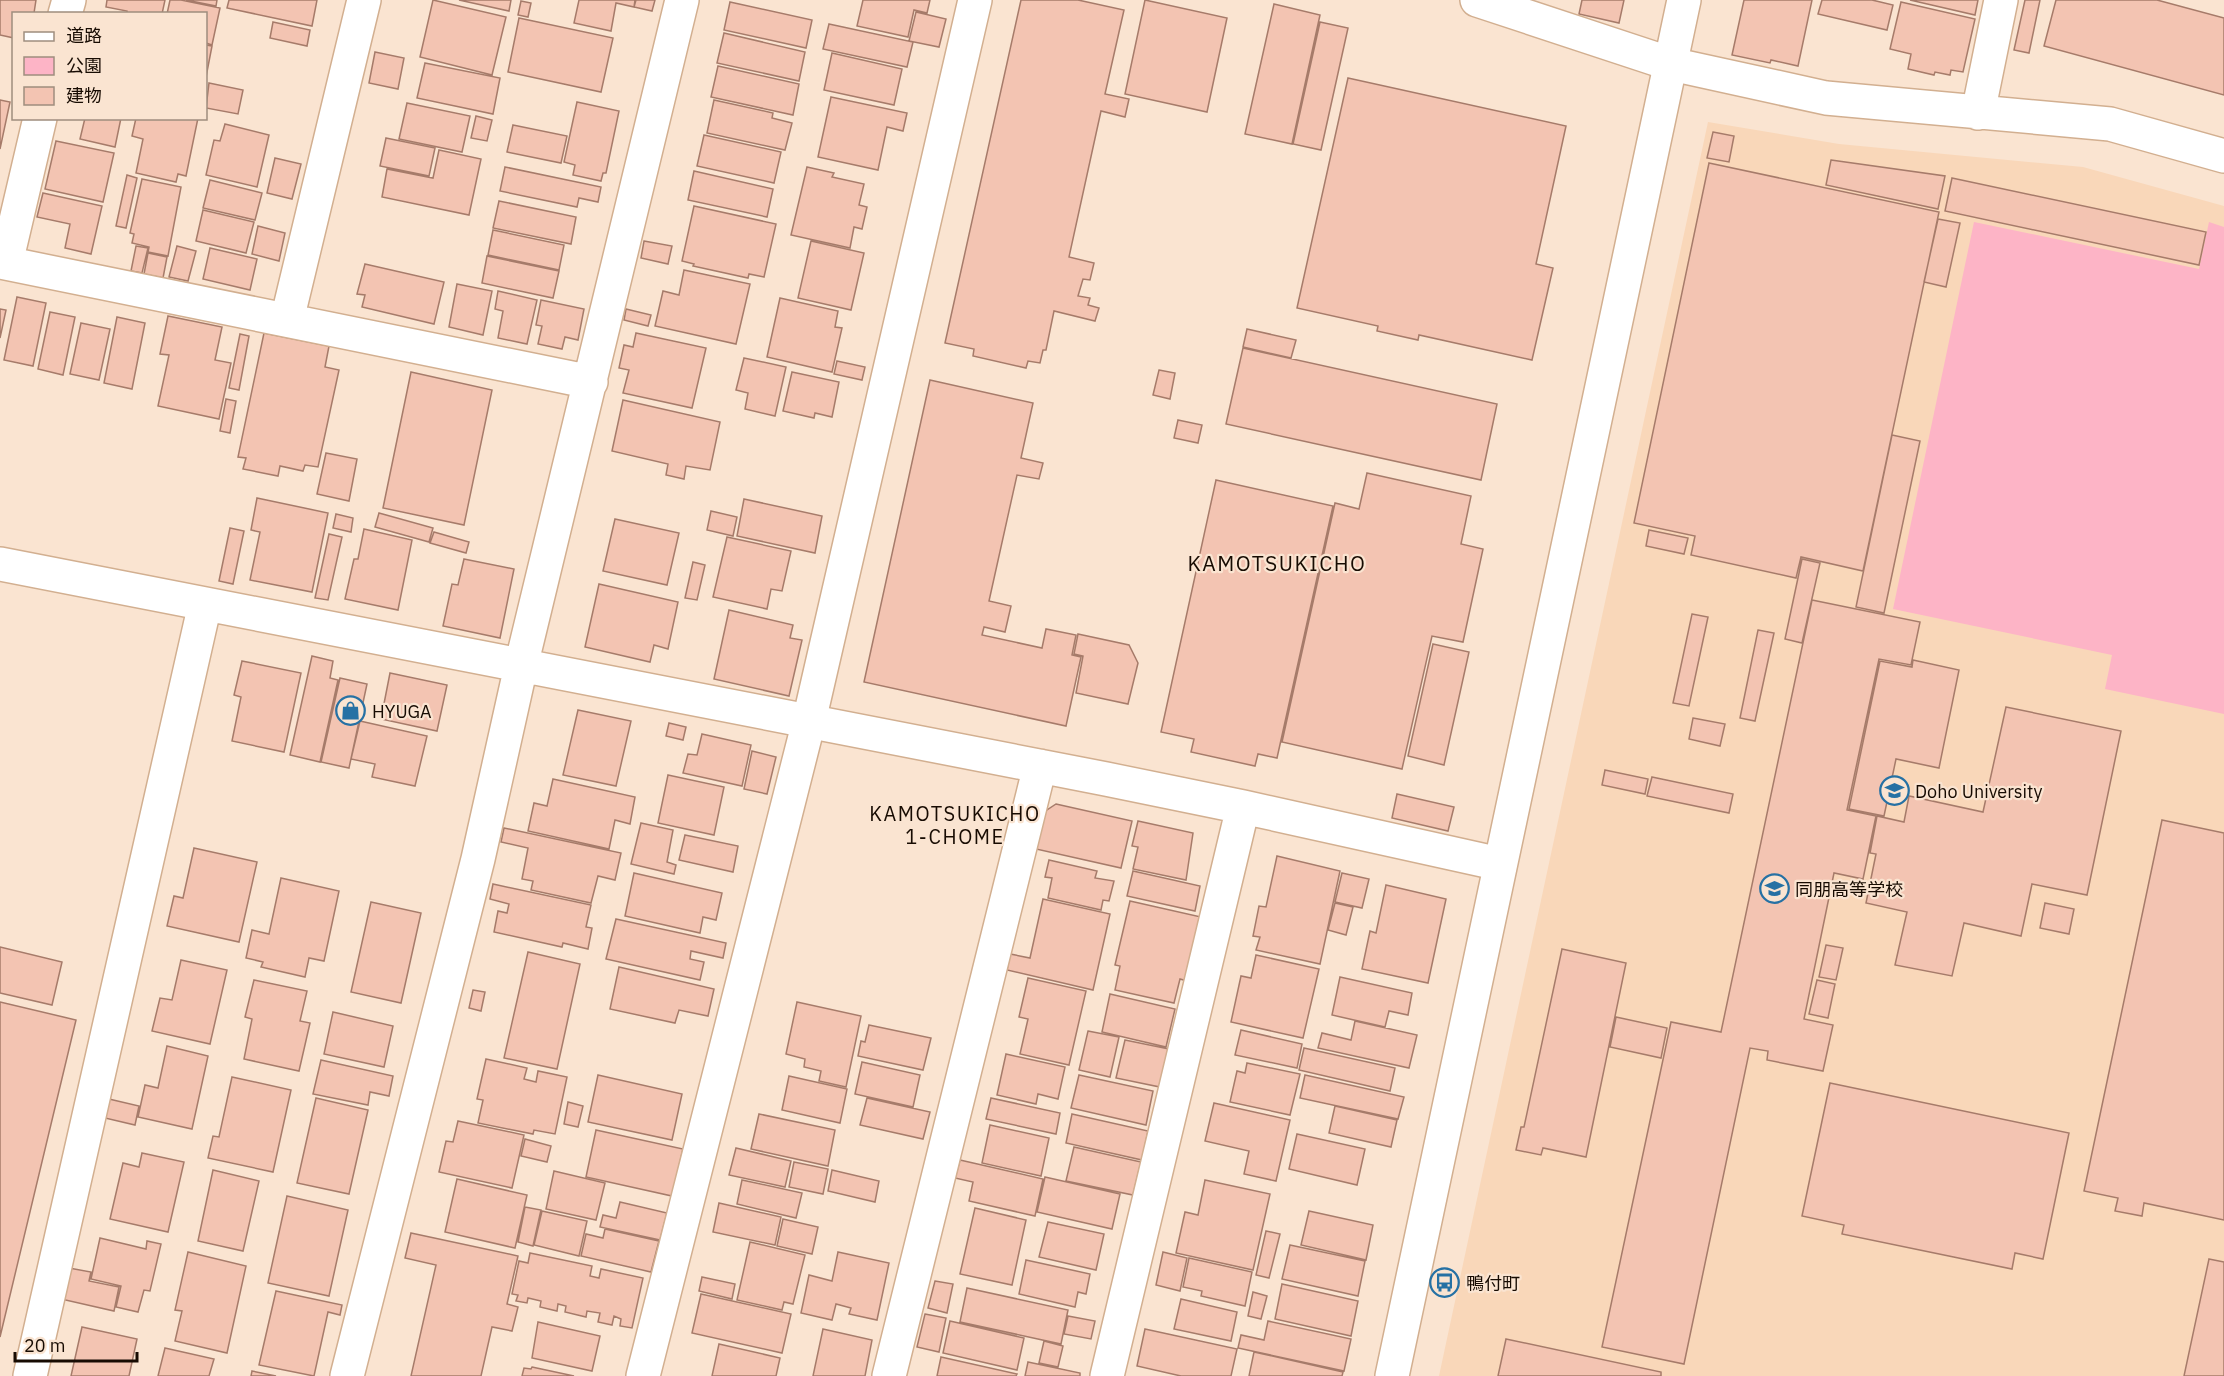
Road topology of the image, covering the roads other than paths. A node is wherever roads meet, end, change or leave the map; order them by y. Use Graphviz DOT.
graph roads {
  1 [pos="364,0"];
  2 [pos="681,0"];
  3 [pos="975,0"];
  4 [pos="1477,0"];
  5 [pos="1684,0"];
  6 [pos="2001,0"];
  7 [pos="1671,64"];
  8 [pos="1978,113"];
  9 [pos="39,120"];
  10 [pos="2224,156"];
  11 [pos="3,262"];
  12 [pos="287,320"];
  13 [pos="591,382"];
  14 [pos="0,564"];
  15 [pos="205,604"];
  16 [pos="521,666"];
  17 [pos="809,721"];
  18 [pos="1040,766"];
  19 [pos="1243,807"];
  20 [pos="1500,864"];
  21 [pos="30,1376"];
  22 [pos="346,1376"];
  23 [pos="643,1376"];
  24 [pos="888,1376"];
  25 [pos="1107,1376"];
  26 [pos="1392,1376"];
  1 -- 12 [label="street"];
  2 -- 13 [label="street"];
  3 -- 17 [label="street"];
  4 -- 7 [label="street"];
  5 -- 7 [label="street"];
  6 -- 8 [label="street"];
  7 -- 8 [label="street"];
  7 -- 20 [label="street"];
  8 -- 10 [label="street"];
  9 -- 11 [label="street"];
  11 -- 12 [label="street"];
  12 -- 13 [label="street"];
  13 -- 16 [label="street"];
  14 -- 15 [label="street"];
  15 -- 16 [label="street"];
  15 -- 21 [label="street"];
  16 -- 17 [label="street"];
  16 -- 22 [label="street"];
  17 -- 18 [label="street"];
  17 -- 23 [label="street"];
  18 -- 19 [label="street"];
  18 -- 24 [label="street"];
  19 -- 20 [label="street"];
  19 -- 25 [label="street"];
  20 -- 26 [label="street"];
}
